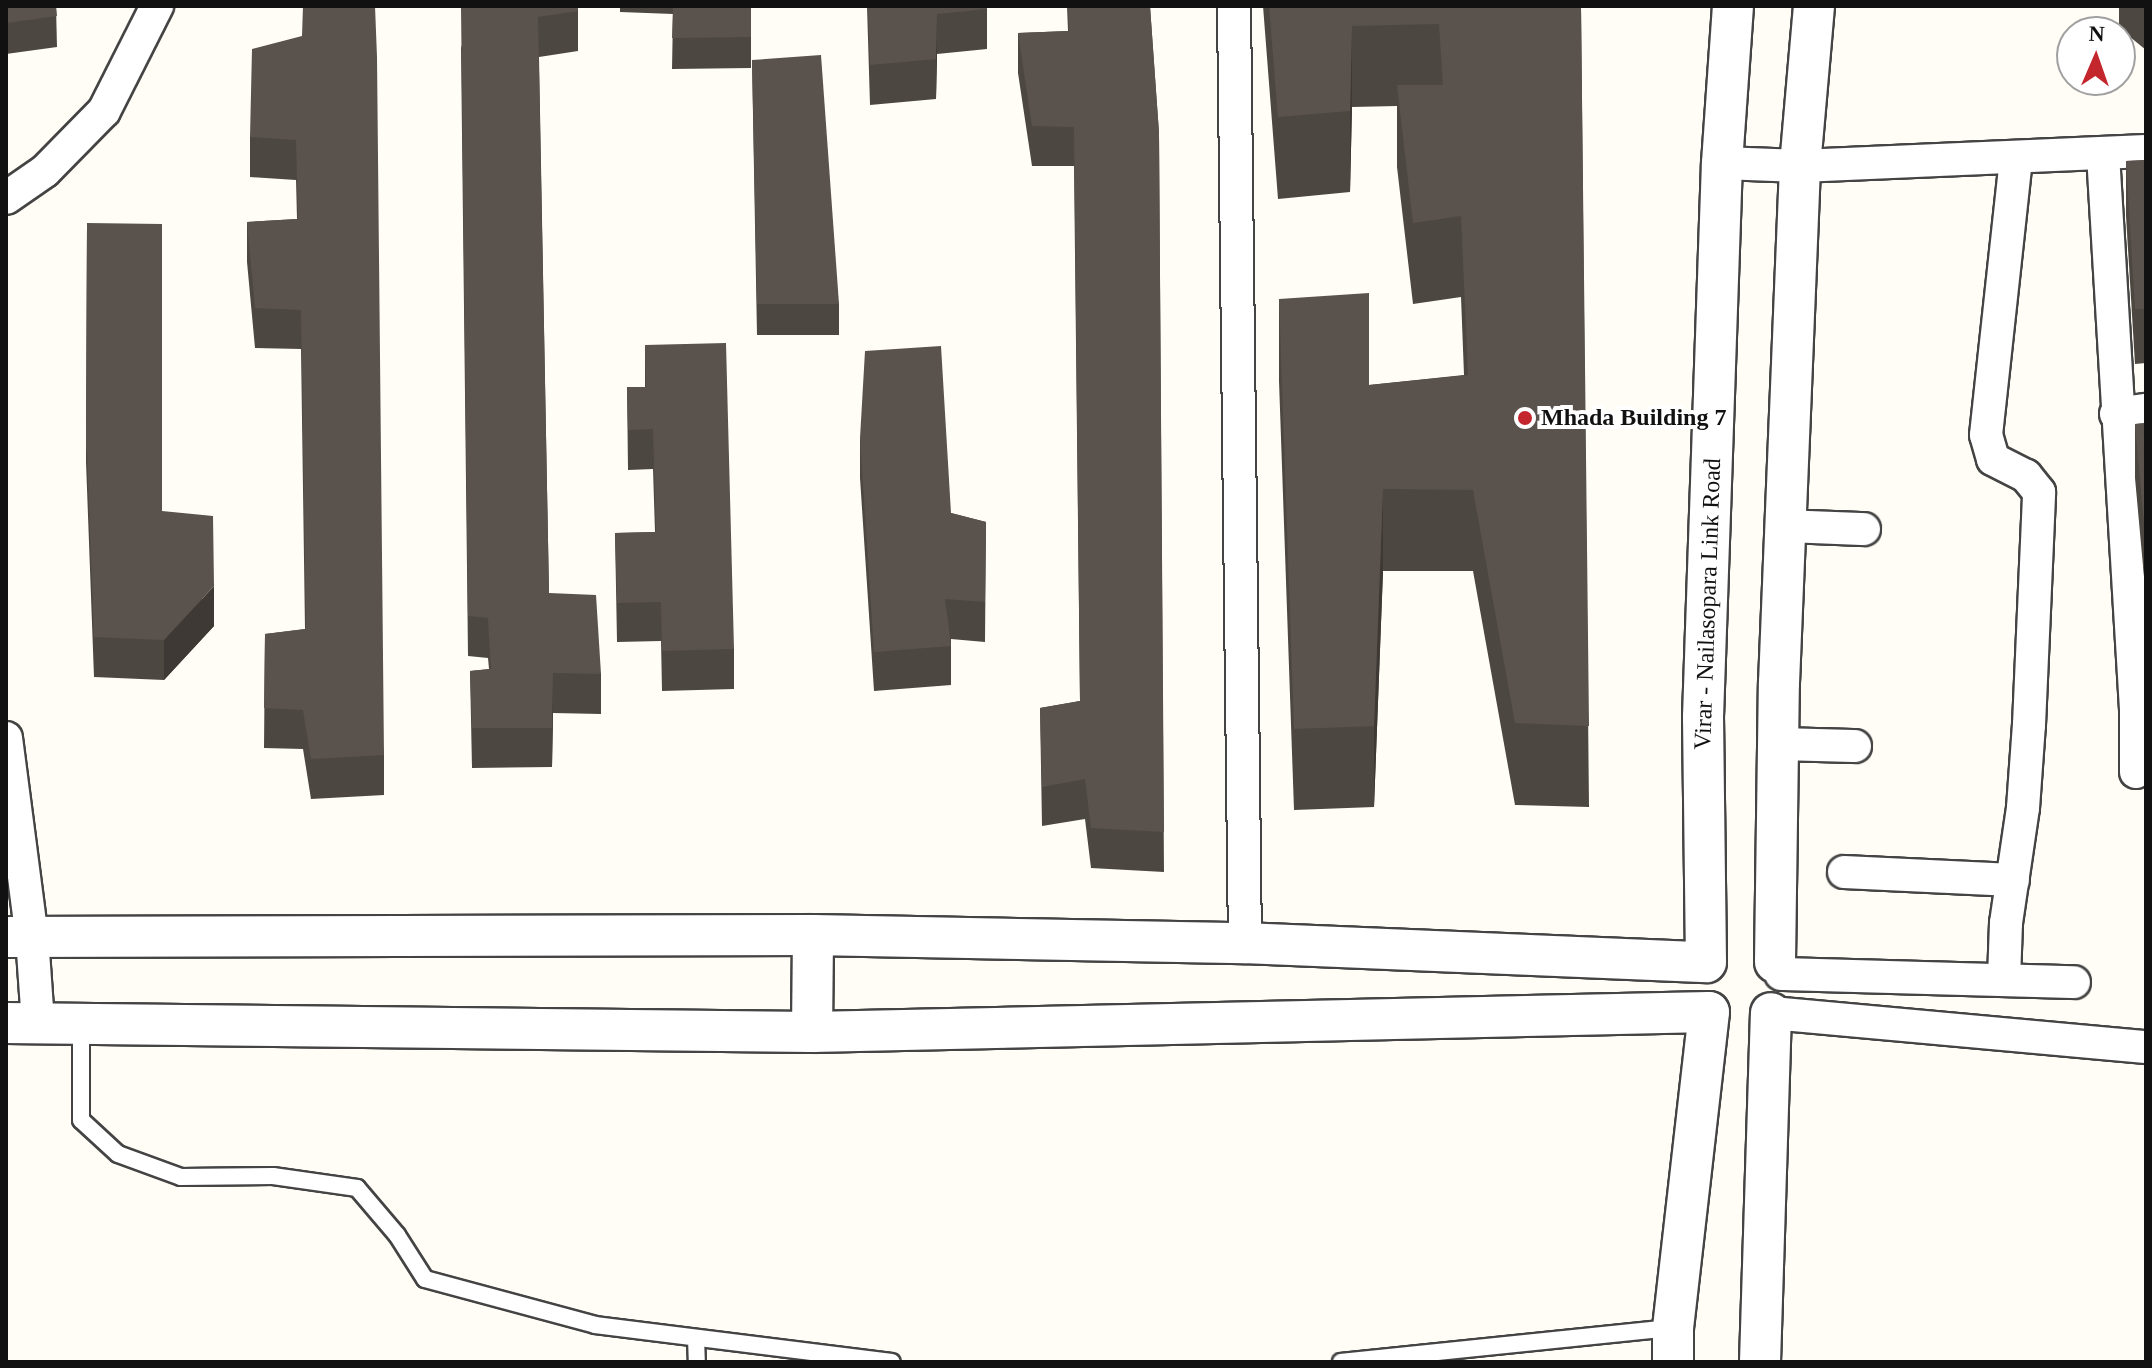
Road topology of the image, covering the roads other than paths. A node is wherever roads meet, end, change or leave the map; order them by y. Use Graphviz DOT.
graph roads {
  1 [pos="157,6"];
  2 [pos="1234,6"];
  3 [pos="1733,6"];
  4 [pos="1814,6"];
  5 [pos="2146,151"];
  6 [pos="2103,154"];
  7 [pos="2016,158"];
  8 [pos="1722,163"];
  9 [pos="1800,166"];
  10 [pos="6,198"];
  11 [pos="2131,412"];
  12 [pos="1785,526"];
  13 [pos="1864,529"];
  14 [pos="2141,709"];
  15 [pos="6,738"];
  16 [pos="1778,744"];
  17 [pos="1855,746"];
  18 [pos="2136,772"];
  19 [pos="1844,872"];
  20 [pos="2013,880"];
  21 [pos="813,935"];
  22 [pos="19,937"];
  23 [pos="1245,943"];
  24 [pos="1706,962"];
  25 [pos="1778,968"];
  26 [pos="2004,980"];
  27 [pos="2074,982"];
  28 [pos="1709,1012"];
  29 [pos="1771,1013"];
  30 [pos="22,1023"];
  31 [pos="81,1025"];
  32 [pos="812,1032"];
  33 [pos="2146,1047"];
  34 [pos="696,1338"];
  35 [pos="1673,1345"];
  36 [pos="697,1362"];
  37 [pos="892,1362"];
  38 [pos="1341,1362"];
  39 [pos="1760,1362"];
  1 -- 10 [label="street"];
  2 -- 23 [label="street"];
  3 -- 8 [label="street, Virar - Nailasopara Link Road"];
  4 -- 9 [label="street"];
  5 -- 6 [label="street"];
  6 -- 7 [label="street"];
  6 -- 11 [label="street"];
  7 -- 9 [label="street"];
  7 -- 20 [label="street"];
  8 -- 9 [label="street"];
  8 -- 24 [label="street, Virar - Nailasopara Link Road"];
  9 -- 12 [label="street"];
  11 -- 14 [label="street"];
  12 -- 13 [label="street"];
  12 -- 16 [label="street"];
  14 -- 18 [label="street"];
  15 -- 22 [label="street"];
  16 -- 17 [label="street"];
  16 -- 25 [label="street"];
  19 -- 20 [label="street"];
  20 -- 26 [label="street"];
  21 -- 22 [label="street"];
  21 -- 23 [label="street"];
  21 -- 32 [label="street"];
  22 -- 30 [label="street"];
  23 -- 24 [label="street"];
  24 -- 25 [label="street"];
  24 -- 28 [label="street"];
  25 -- 26 [label="street"];
  25 -- 29 [label="street"];
  26 -- 27 [label="street"];
  28 -- 29 [label="street"];
  28 -- 32 [label="street"];
  28 -- 35 [label="street"];
  29 -- 33 [label="street"];
  29 -- 39 [label="street"];
  30 -- 31 [label="street"];
  31 -- 32 [label="street"];
  31 -- 34 [label="lane"];
  34 -- 36 [label="lane"];
  34 -- 37 [label="lane"];
  35 -- 38 [label="lane"];
}
